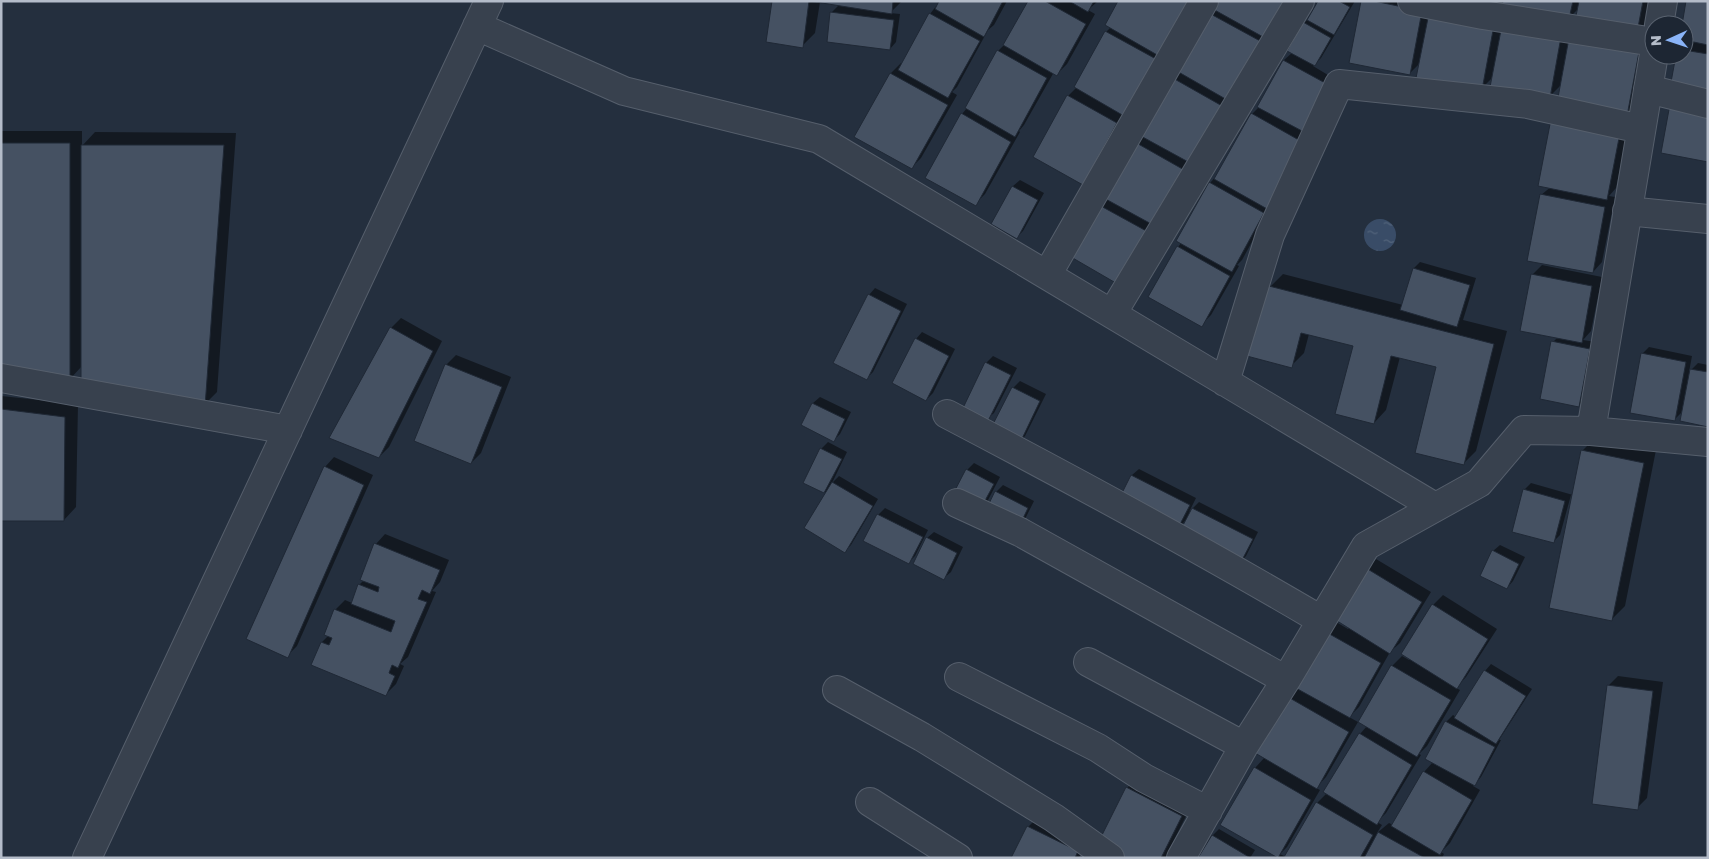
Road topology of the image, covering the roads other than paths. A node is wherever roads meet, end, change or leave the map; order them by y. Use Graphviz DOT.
graph roads {
  1 [pos="489,1"];
  2 [pos="1204,1"];
  3 [pos="1300,1"];
  4 [pos="1412,1"];
  5 [pos="1663,1"];
  6 [pos="1661,15"];
  7 [pos="477,26"];
  8 [pos="1644,40"];
  9 [pos="1652,65"];
  10 [pos="1648,89"];
  11 [pos="1708,104"];
  12 [pos="1641,129"];
  13 [pos="1627,211"];
  14 [pos="1708,219"];
  15 [pos="1047,275"];
  16 [pos="1112,314"];
  17 [pos="1,378"];
  18 [pos="1225,382"];
  19 [pos="947,414"];
  20 [pos="288,430"];
  21 [pos="1592,431"];
  22 [pos="1708,442"];
  23 [pos="957,503"];
  24 [pos="1435,507"];
  25 [pos="1322,620"];
  26 [pos="1088,662"];
  27 [pos="959,678"];
  28 [pos="1286,680"];
  29 [pos="837,690"];
  30 [pos="1244,746"];
  31 [pos="870,802"];
  32 [pos="1208,811"];
  33 [pos="87,858"];
  34 [pos="958,858"];
  35 [pos="1110,858"];
  36 [pos="1181,858"];
  1 -- 7 [label="street"];
  2 -- 15 [label="street"];
  3 -- 16 [label="street"];
  4 -- 8 [label="street"];
  5 -- 6 [label="street"];
  7 -- 15 [label="street"];
  7 -- 20 [label="street"];
  9 -- 10 [label="street"];
  10 -- 11 [label="street"];
  10 -- 12 [label="street"];
  12 -- 13 [label="street"];
  12 -- 18 [label="street"];
  13 -- 14 [label="street"];
  13 -- 21 [label="street"];
  15 -- 16 [label="street"];
  16 -- 18 [label="street"];
  17 -- 20 [label="street"];
  18 -- 24 [label="street"];
  19 -- 25 [label="street"];
  20 -- 33 [label="street"];
  21 -- 22 [label="street"];
  21 -- 24 [label="street"];
  23 -- 28 [label="street"];
  24 -- 25 [label="street"];
  25 -- 28 [label="street"];
  26 -- 30 [label="street"];
  27 -- 32 [label="street"];
  28 -- 30 [label="street"];
  29 -- 35 [label="street"];
  30 -- 32 [label="street"];
  31 -- 34 [label="street"];
  32 -- 36 [label="street"];
}
